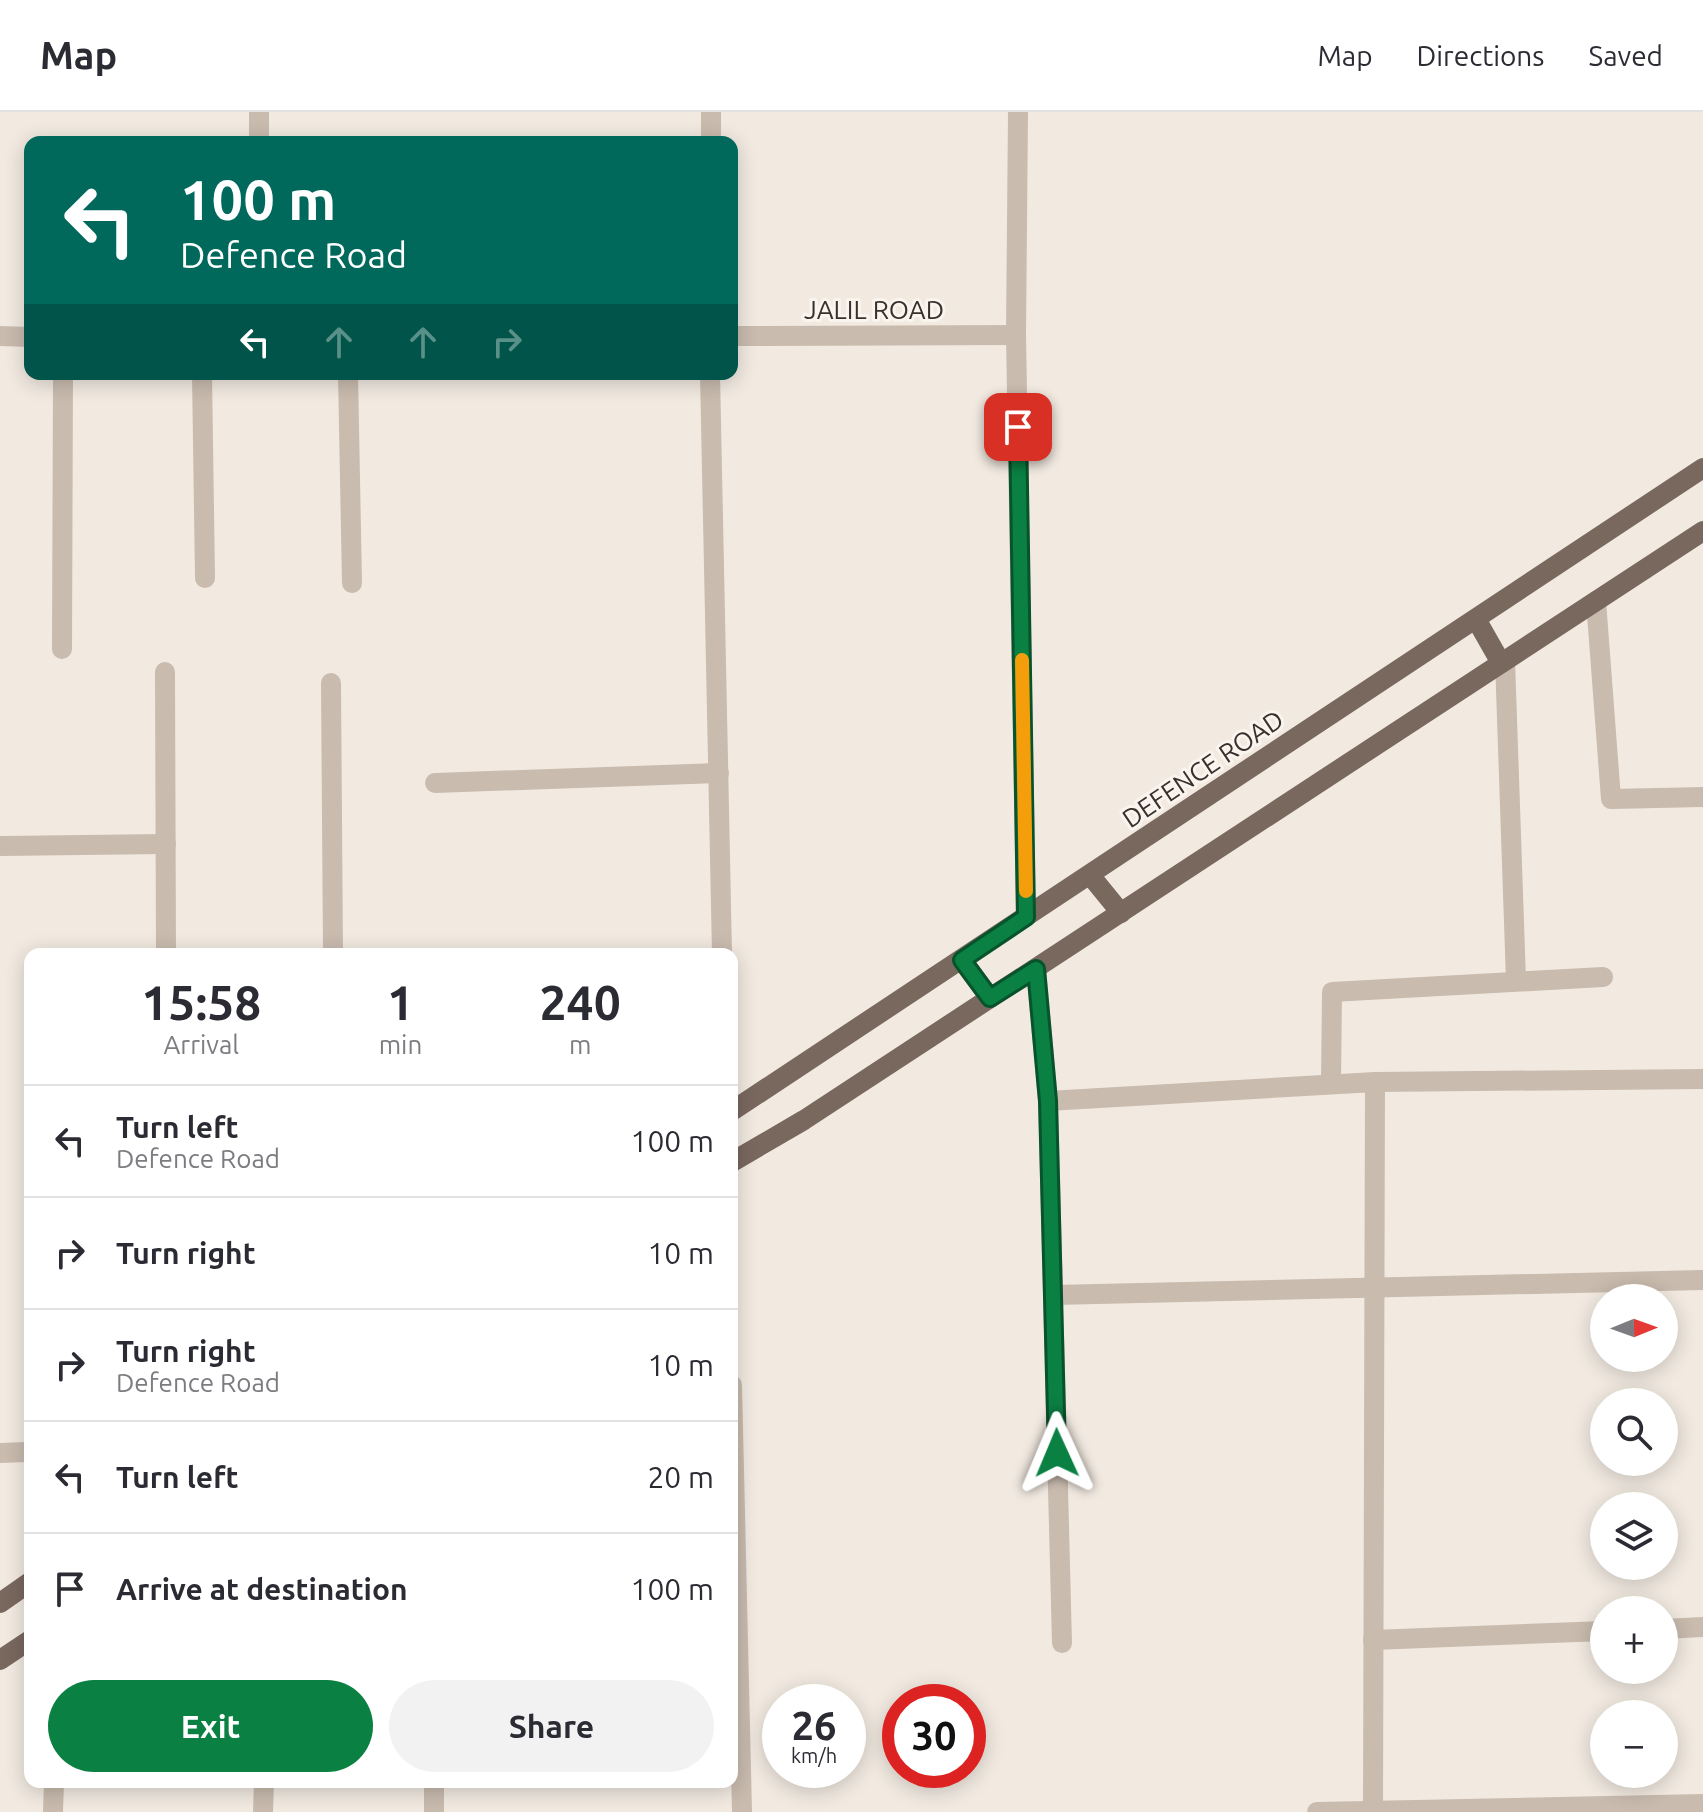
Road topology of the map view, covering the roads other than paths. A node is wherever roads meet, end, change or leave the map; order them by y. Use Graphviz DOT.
graph roads {
  1 [pos="259,112"];
  2 [pos="711,112"];
  3 [pos="1018,112"];
  4 [pos="259,136"];
  5 [pos="711,136"];
  6 [pos="1016,335"];
  7 [pos="0,336"];
  8 [pos="738,336"];
  9 [pos="24,337"];
  10 [pos="63,380"];
  11 [pos="202,380"];
  12 [pos="348,380"];
  13 [pos="710,380"];
  14 [pos="1703,468"];
  15 [pos="1703,531"];
  16 [pos="205,578"];
  17 [pos="352,583"];
  18 [pos="1596,601"];
  19 [pos="1476,619"];
  20 [pos="62,649"];
  21 [pos="1503,661"];
  22 [pos="165,672"];
  23 [pos="331,683"];
  24 [pos="719,773"];
  25 [pos="435,783"];
  26 [pos="1703,797"];
  27 [pos="166,844"];
  28 [pos="0,846"];
  29 [pos="1090,875"];
  30 [pos="1121,913"];
  31 [pos="1026,917"];
  32 [pos="166,948"];
  33 [pos="333,948"];
  34 [pos="722,948"];
  35 [pos="962,960"];
  36 [pos="1036,969"];
  37 [pos="1603,977"];
  38 [pos="1516,981"];
  39 [pos="990,998"];
  40 [pos="1703,1079"];
  41 [pos="1375,1082"];
  42 [pos="1331,1084"];
  43 [pos="1048,1101"];
  44 [pos="738,1107"];
  45 [pos="738,1158"];
  46 [pos="1703,1280"];
  47 [pos="1374,1287"];
  48 [pos="1053,1295"];
  49 [pos="24,1452"];
  50 [pos="0,1453"];
  51 [pos="24,1586"];
  52 [pos="0,1603"];
  53 [pos="1703,1627"];
  54 [pos="1678,1628"];
  55 [pos="1590,1632"];
  56 [pos="1373,1640"];
  57 [pos="738,1641"];
  58 [pos="1062,1643"];
  59 [pos="24,1644"];
  60 [pos="0,1660"];
  61 [pos="54,1788"];
  62 [pos="264,1788"];
  63 [pos="434,1788"];
  64 [pos="1703,1804"];
  65 [pos="1373,1811"];
  66 [pos="53,1812"];
  67 [pos="263,1812"];
  68 [pos="434,1812"];
  69 [pos="742,1812"];
  70 [pos="1317,1812"];
  1 -- 4 [label="street"];
  2 -- 5 [label="street"];
  3 -- 6 [label="street"];
  6 -- 8 [label="street, JALIL ROAD"];
  6 -- 31 [label="street"];
  7 -- 9 [label="street"];
  10 -- 20 [label="street"];
  11 -- 16 [label="street"];
  12 -- 17 [label="street"];
  13 -- 24 [label="street"];
  14 -- 19 [label="main road, DEFENCE ROAD"];
  15 -- 18 [label="main road"];
  18 -- 21 [label="main road"];
  18 -- 26 [label="street"];
  19 -- 21 [label="main road"];
  19 -- 29 [label="main road, DEFENCE ROAD"];
  21 -- 30 [label="main road"];
  21 -- 38 [label="street"];
  22 -- 27 [label="street"];
  23 -- 33 [label="street"];
  24 -- 25 [label="street"];
  24 -- 34 [label="street"];
  27 -- 28 [label="street"];
  27 -- 32 [label="street"];
  29 -- 30 [label="main road"];
  29 -- 31 [label="main road, DEFENCE ROAD"];
  30 -- 36 [label="main road"];
  31 -- 35 [label="main road, DEFENCE ROAD"];
  35 -- 39 [label="main road"];
  35 -- 44 [label="main road, DEFENCE ROAD"];
  36 -- 39 [label="main road"];
  36 -- 43 [label="street"];
  37 -- 38 [label="street"];
  38 -- 42 [label="street"];
  39 -- 45 [label="main road"];
  40 -- 41 [label="street"];
  41 -- 42 [label="street"];
  41 -- 47 [label="street"];
  42 -- 43 [label="street"];
  43 -- 48 [label="street"];
  46 -- 47 [label="street"];
  47 -- 48 [label="street"];
  47 -- 56 [label="street"];
  48 -- 58 [label="street"];
  49 -- 50 [label="street"];
  51 -- 52 [label="main road"];
  53 -- 54 [label="street"];
  55 -- 56 [label="street"];
  56 -- 65 [label="street"];
  57 -- 69 [label="street"];
  59 -- 60 [label="main road"];
  61 -- 66 [label="street"];
  62 -- 67 [label="street"];
  63 -- 68 [label="street"];
  64 -- 65 [label="street"];
  65 -- 70 [label="street"];
}
